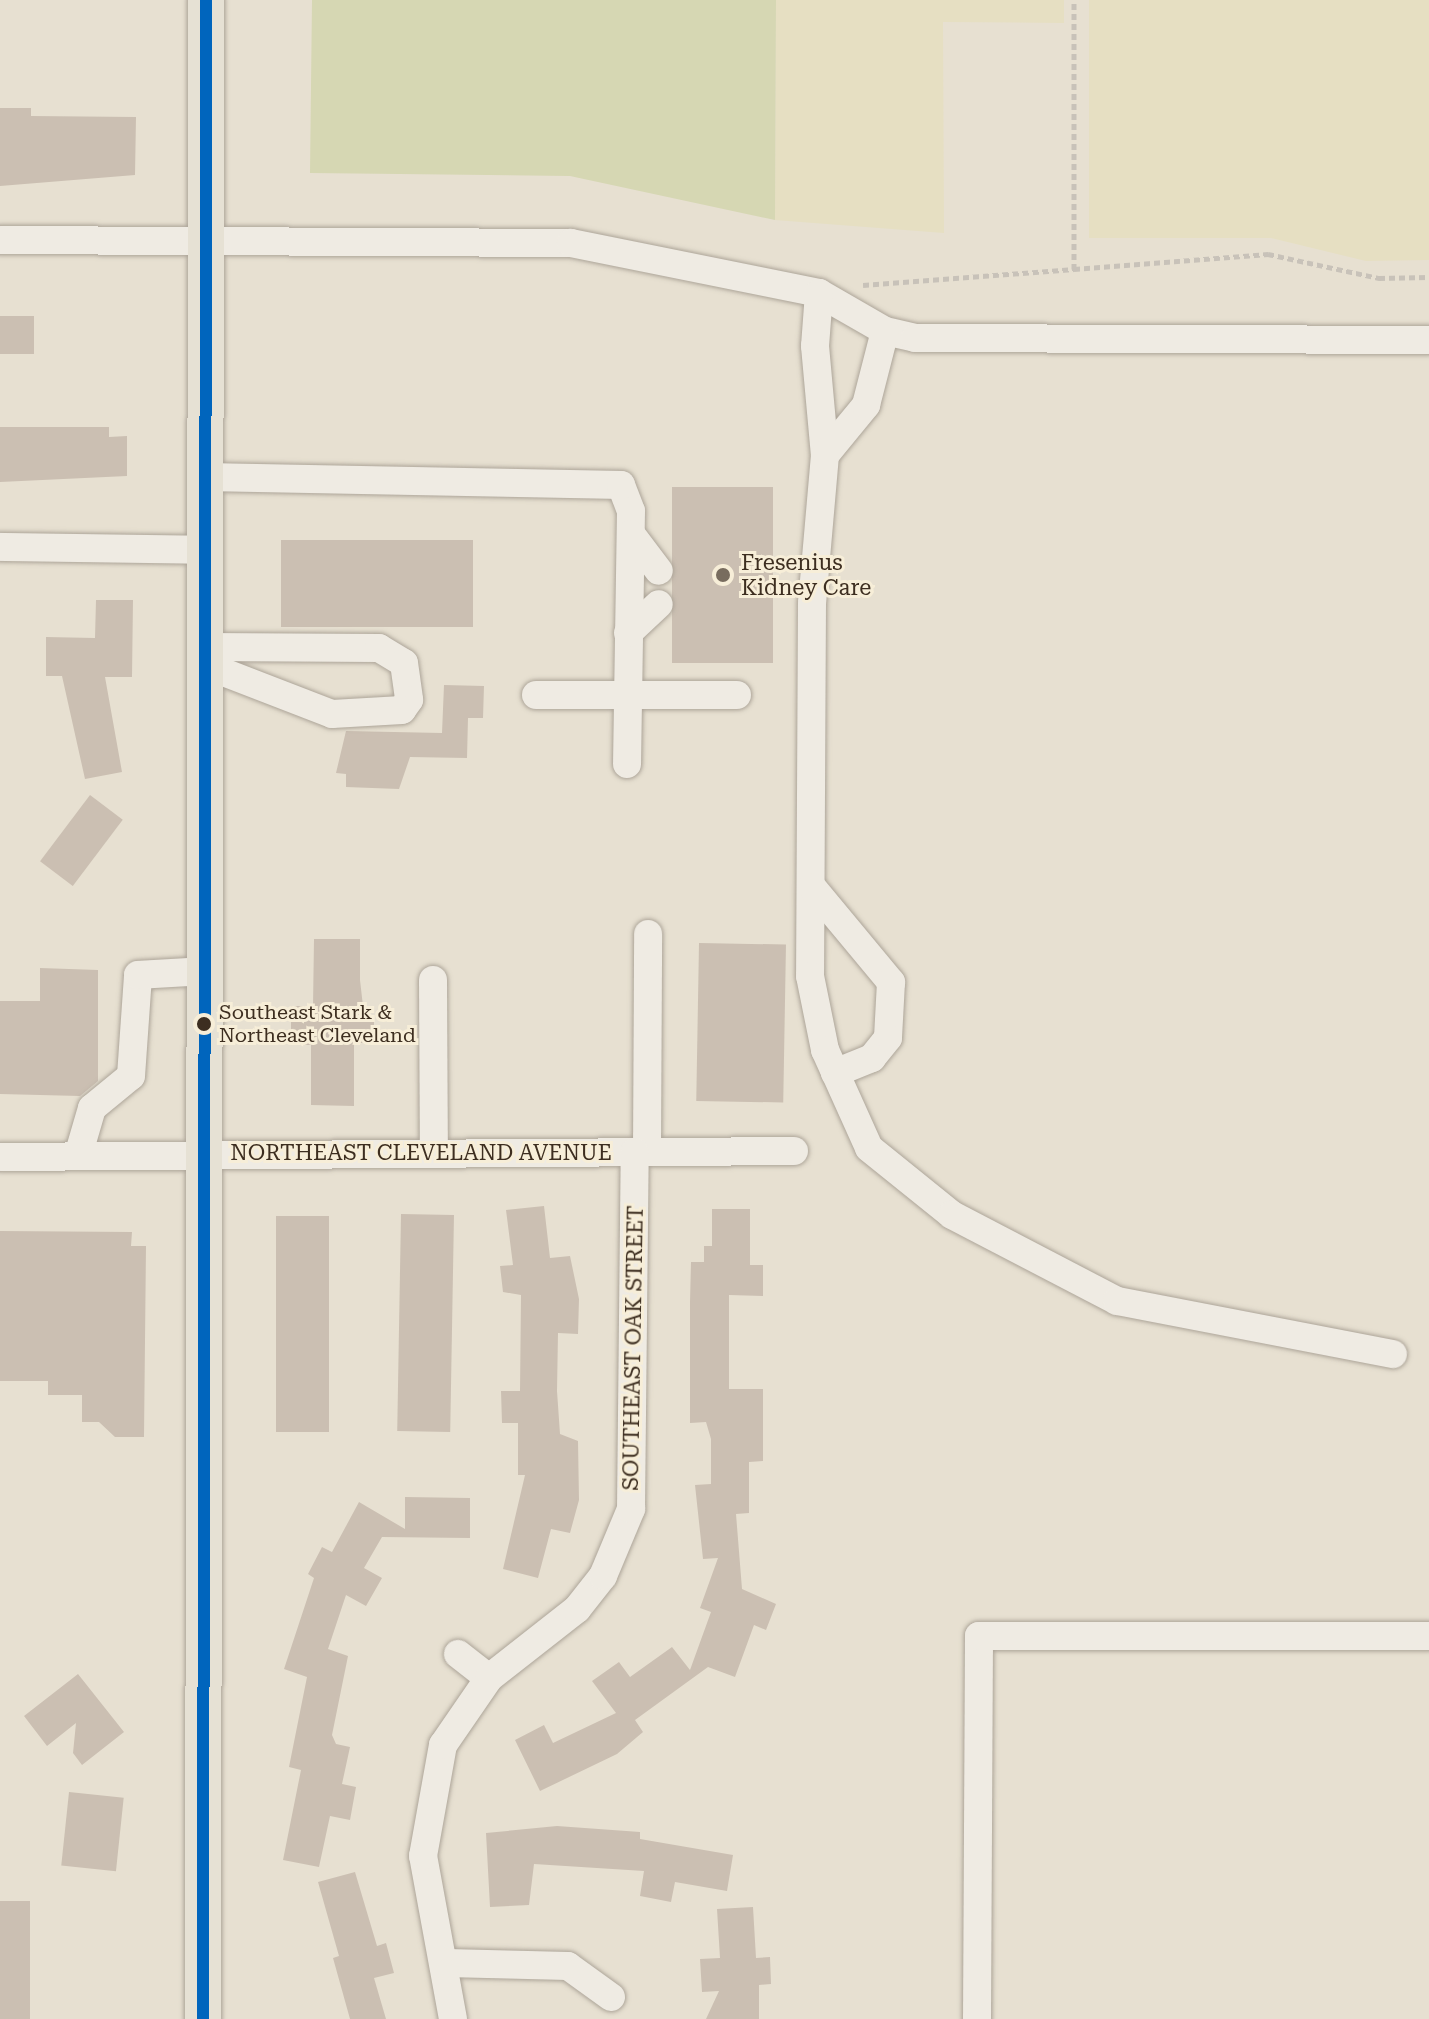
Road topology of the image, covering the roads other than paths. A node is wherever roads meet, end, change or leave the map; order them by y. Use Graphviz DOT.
graph roads {
  1 [pos="206,0"];
  2 [pos="0,240"];
  3 [pos="206,240"];
  4 [pos="819,293"];
  5 [pos="885,331"];
  6 [pos="1429,340"];
  7 [pos="825,455"];
  8 [pos="206,477"];
  9 [pos="631,534"];
  10 [pos="0,547"];
  11 [pos="205,550"];
  12 [pos="659,571"];
  13 [pos="659,604"];
  14 [pos="628,633"];
  15 [pos="205,656"];
  16 [pos="536,695"];
  17 [pos="626,695"];
  18 [pos="737,695"];
  19 [pos="627,764"];
  20 [pos="812,887"];
  21 [pos="648,934"];
  22 [pos="205,971"];
  23 [pos="433,980"];
  24 [pos="835,1073"];
  25 [pos="794,1151"];
  26 [pos="641,1152"];
  27 [pos="434,1153"];
  28 [pos="204,1155"];
  29 [pos="78,1156"];
  30 [pos="0,1157"];
  31 [pos="1393,1354"];
  32 [pos="1429,1636"];
  33 [pos="458,1654"];
  34 [pos="489,1678"];
  35 [pos="447,1963"];
  36 [pos="611,1997"];
  37 [pos="203,2019"];
  38 [pos="453,2019"];
  39 [pos="977,2019"];
  1 -- 3 [label="main road"];
  2 -- 3 [label="street"];
  3 -- 4 [label="street"];
  3 -- 8 [label="main road"];
  4 -- 5 [label="street"];
  4 -- 7 [label="street"];
  5 -- 6 [label="street"];
  5 -- 7 [label="street"];
  7 -- 20 [label="street"];
  8 -- 9 [label="street"];
  8 -- 11 [label="main road"];
  9 -- 12 [label="street"];
  9 -- 14 [label="street"];
  10 -- 11 [label="street"];
  11 -- 15 [label="main road"];
  13 -- 14 [label="street"];
  14 -- 17 [label="street"];
  15 -- 15 [label="street"];
  15 -- 22 [label="main road"];
  16 -- 17 [label="street"];
  17 -- 18 [label="street"];
  17 -- 19 [label="street"];
  20 -- 24 [label="street"];
  20 -- 24 [label="street"];
  21 -- 26 [label="street, SOUTHEAST OAK STREET"];
  22 -- 28 [label="main road"];
  22 -- 29 [label="street"];
  23 -- 27 [label="street"];
  24 -- 31 [label="street"];
  25 -- 26 [label="street, NORTHEAST CLEVELAND AVENUE"];
  26 -- 27 [label="street, NORTHEAST CLEVELAND AVENUE"];
  26 -- 34 [label="street, SOUTHEAST OAK STREET"];
  27 -- 28 [label="street, NORTHEAST CLEVELAND AVENUE"];
  28 -- 29 [label="street, NORTHEAST CLEVELAND AVENUE"];
  28 -- 37 [label="main road"];
  29 -- 30 [label="street, NORTHEAST CLEVELAND AVENUE"];
  32 -- 39 [label="street"];
  33 -- 34 [label="street"];
  34 -- 35 [label="street, SOUTHEAST OAK STREET"];
  35 -- 36 [label="street"];
  35 -- 38 [label="street, SOUTHEAST OAK STREET"];
}
